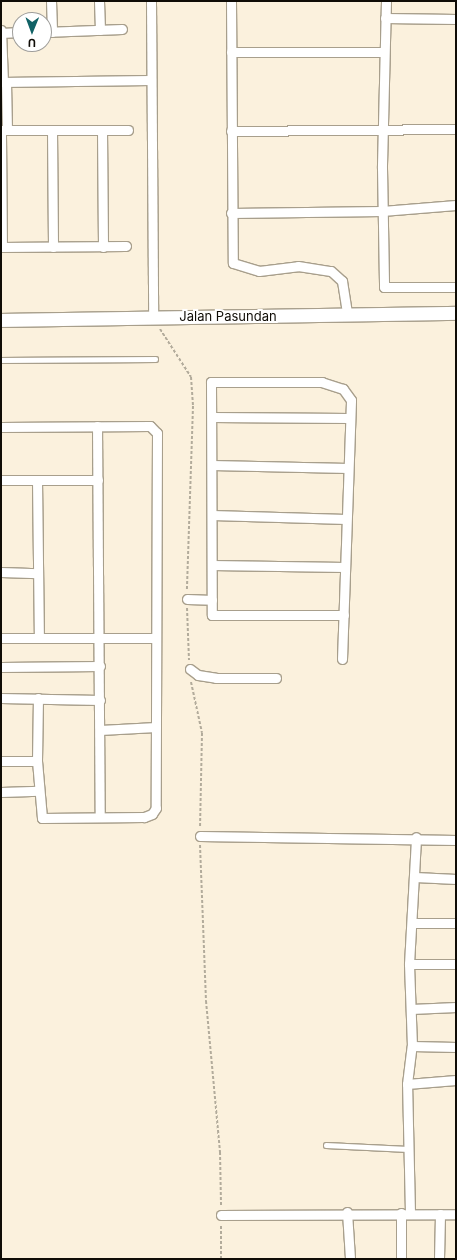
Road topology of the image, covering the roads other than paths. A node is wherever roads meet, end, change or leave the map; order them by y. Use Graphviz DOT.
graph roads {
  1 [pos="51,1"];
  2 [pos="99,1"];
  3 [pos="151,1"];
  4 [pos="231,1"];
  5 [pos="386,1"];
  6 [pos="50,12"];
  7 [pos="385,18"];
  8 [pos="456,19"];
  9 [pos="122,29"];
  10 [pos="100,30"];
  11 [pos="1,32"];
  12 [pos="12,32"];
  13 [pos="52,32"];
  14 [pos="231,52"];
  15 [pos="384,52"];
  16 [pos="150,80"];
  17 [pos="3,82"];
  18 [pos="456,128"];
  19 [pos="382,129"];
  20 [pos="52,130"];
  21 [pos="102,130"];
  22 [pos="128,130"];
  23 [pos="231,131"];
  24 [pos="3,132"];
  25 [pos="456,205"];
  26 [pos="382,211"];
  27 [pos="230,213"];
  28 [pos="126,246"];
  29 [pos="1,247"];
  30 [pos="53,247"];
  31 [pos="103,247"];
  32 [pos="456,287"];
  33 [pos="456,313"];
  34 [pos="347,314"];
  35 [pos="153,316"];
  36 [pos="1,320"];
  37 [pos="155,359"];
  38 [pos="1,360"];
  39 [pos="212,417"];
  40 [pos="350,418"];
  41 [pos="97,426"];
  42 [pos="1,427"];
  43 [pos="212,466"];
  44 [pos="348,468"];
  45 [pos="1,480"];
  46 [pos="37,480"];
  47 [pos="98,480"];
  48 [pos="212,515"];
  49 [pos="346,519"];
  50 [pos="212,565"];
  51 [pos="345,567"];
  52 [pos="1,572"];
  53 [pos="38,572"];
  54 [pos="187,600"];
  55 [pos="212,600"];
  56 [pos="344,615"];
  57 [pos="1,638"];
  58 [pos="39,638"];
  59 [pos="99,638"];
  60 [pos="154,638"];
  61 [pos="342,659"];
  62 [pos="100,666"];
  63 [pos="1,667"];
  64 [pos="190,669"];
  65 [pos="276,678"];
  66 [pos="1,698"];
  67 [pos="38,698"];
  68 [pos="100,700"];
  69 [pos="156,727"];
  70 [pos="100,730"];
  71 [pos="1,761"];
  72 [pos="37,761"];
  73 [pos="39,791"];
  74 [pos="1,792"];
  75 [pos="100,817"];
  76 [pos="200,836"];
  77 [pos="416,837"];
  78 [pos="456,840"];
  79 [pos="415,877"];
  80 [pos="456,879"];
  81 [pos="412,923"];
  82 [pos="456,923"];
  83 [pos="409,964"];
  84 [pos="456,964"];
  85 [pos="456,1007"];
  86 [pos="411,1009"];
  87 [pos="412,1046"];
  88 [pos="456,1047"];
  89 [pos="456,1080"];
  90 [pos="407,1084"];
  91 [pos="326,1145"];
  92 [pos="408,1150"];
  93 [pos="348,1212"];
  94 [pos="405,1213"];
  95 [pos="440,1214"];
  96 [pos="456,1214"];
  97 [pos="221,1215"];
  98 [pos="350,1259"];
  99 [pos="401,1259"];
  100 [pos="439,1259"];
  1 -- 6 [label="street"];
  2 -- 10 [label="street"];
  3 -- 16 [label="street"];
  4 -- 14 [label="street"];
  5 -- 7 [label="street"];
  7 -- 8 [label="street"];
  7 -- 15 [label="street"];
  9 -- 10 [label="street"];
  10 -- 13 [label="street"];
  11 -- 12 [label="street"];
  11 -- 17 [label="street"];
  14 -- 15 [label="street"];
  14 -- 23 [label="street"];
  15 -- 19 [label="street"];
  16 -- 17 [label="street"];
  16 -- 35 [label="street"];
  17 -- 24 [label="street"];
  18 -- 19 [label="street"];
  19 -- 23 [label="street"];
  19 -- 26 [label="street"];
  20 -- 21 [label="street"];
  20 -- 24 [label="street"];
  20 -- 30 [label="street"];
  21 -- 22 [label="street"];
  21 -- 31 [label="street"];
  23 -- 27 [label="street"];
  24 -- 29 [label="street"];
  25 -- 26 [label="street"];
  26 -- 27 [label="street"];
  26 -- 32 [label="street"];
  27 -- 34 [label="street"];
  28 -- 31 [label="street"];
  29 -- 30 [label="street"];
  30 -- 31 [label="street"];
  33 -- 34 [label="street, Jalan Pasundan"];
  34 -- 35 [label="street, Jalan Pasundan"];
  35 -- 36 [label="street, Jalan Pasundan"];
  37 -- 38 [label="lane"];
  39 -- 40 [label="street"];
  39 -- 40 [label="street"];
  39 -- 43 [label="street"];
  40 -- 44 [label="street"];
  41 -- 42 [label="street"];
  41 -- 47 [label="street"];
  41 -- 60 [label="street"];
  43 -- 44 [label="street"];
  43 -- 48 [label="street"];
  44 -- 49 [label="street"];
  45 -- 46 [label="street"];
  46 -- 47 [label="street"];
  46 -- 53 [label="street"];
  47 -- 59 [label="street"];
  48 -- 49 [label="street"];
  48 -- 50 [label="street"];
  49 -- 51 [label="street"];
  50 -- 51 [label="street"];
  50 -- 55 [label="street"];
  51 -- 56 [label="street"];
  52 -- 53 [label="street"];
  53 -- 58 [label="street"];
  54 -- 55 [label="street"];
  55 -- 56 [label="street"];
  56 -- 61 [label="street"];
  57 -- 58 [label="street"];
  58 -- 59 [label="street"];
  59 -- 60 [label="street"];
  59 -- 62 [label="street"];
  60 -- 69 [label="street"];
  62 -- 63 [label="street"];
  62 -- 68 [label="street"];
  64 -- 65 [label="street"];
  66 -- 67 [label="street"];
  67 -- 68 [label="street"];
  67 -- 72 [label="street"];
  68 -- 70 [label="street"];
  69 -- 70 [label="street"];
  69 -- 75 [label="street"];
  70 -- 75 [label="street"];
  71 -- 72 [label="street"];
  72 -- 73 [label="street"];
  73 -- 74 [label="street"];
  73 -- 75 [label="street"];
  76 -- 77 [label="street"];
  77 -- 78 [label="street"];
  77 -- 79 [label="street"];
  79 -- 80 [label="street"];
  79 -- 81 [label="street"];
  81 -- 82 [label="street"];
  81 -- 83 [label="street"];
  83 -- 84 [label="street"];
  83 -- 86 [label="street"];
  85 -- 86 [label="street"];
  86 -- 87 [label="street"];
  87 -- 88 [label="street"];
  87 -- 90 [label="street"];
  89 -- 90 [label="street"];
  90 -- 92 [label="street"];
  91 -- 92 [label="lane"];
  92 -- 94 [label="street"];
  93 -- 94 [label="street"];
  93 -- 97 [label="street"];
  93 -- 98 [label="street"];
  94 -- 95 [label="street"];
  94 -- 99 [label="street"];
  95 -- 96 [label="street"];
  95 -- 100 [label="street"];
}
